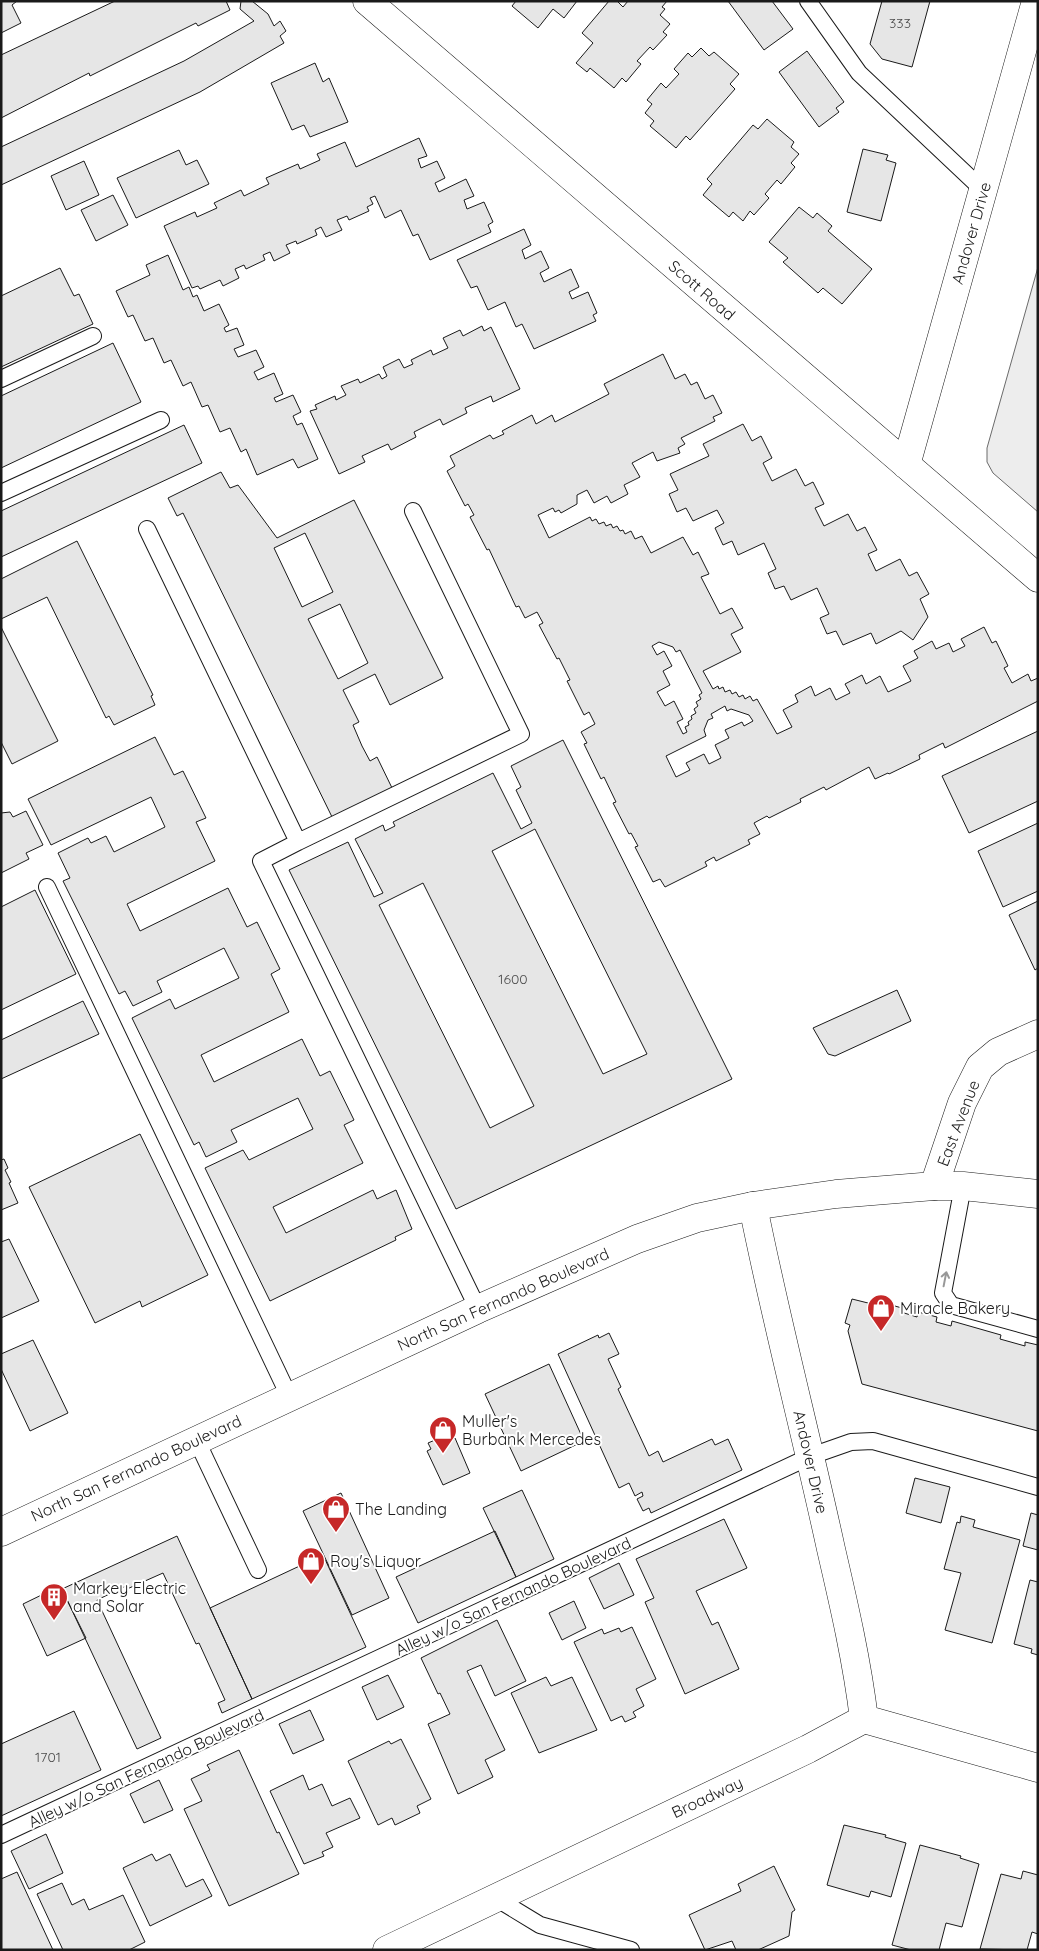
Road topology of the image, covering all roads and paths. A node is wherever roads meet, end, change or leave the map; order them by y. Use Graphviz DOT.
graph roads {
  1 [pos="367,1"];
  2 [pos="808,1"];
  3 [pos="1036,1"];
  4 [pos="983,190"];
  5 [pos="93,336"];
  6 [pos="1,379"];
  7 [pos="161,420"];
  8 [pos="906,465"];
  9 [pos="1,493"];
  10 [pos="413,511"];
  11 [pos="147,529"];
  12 [pos="1038,578"];
  13 [pos="298,842"];
  14 [pos="47,887"];
  15 [pos="1038,1034"];
  16 [pos="934,1186"];
  17 [pos="963,1186"];
  18 [pos="1038,1194"];
  19 [pos="754,1206"];
  20 [pos="478,1310"];
  21 [pos="1038,1329"];
  22 [pos="289,1396"];
  23 [pos="196,1439"];
  24 [pos="810,1456"];
  25 [pos="1038,1487"];
  26 [pos="1,1532"];
  27 [pos="258,1570"];
  28 [pos="864,1719"];
  29 [pos="1038,1768"];
  30 [pos="1,1835"];
  31 [pos="494,1897"];
  32 [pos="386,1950"];
  33 [pos="631,1950"];
  1 -- 8 [label="street, Scott Road"];
  2 -- 4 [label="lane"];
  3 -- 4 [label="street, Andover Drive"];
  4 -- 8 [label="street, Andover Drive"];
  5 -- 6 [label="lane"];
  7 -- 9 [label="lane"];
  8 -- 12 [label="street, Scott Road"];
  10 -- 13 [label="lane"];
  11 -- 13 [label="lane"];
  13 -- 20 [label="lane"];
  14 -- 22 [label="lane"];
  15 -- 16 [label="street, East Avenue"];
  16 -- 17 [label="street, North San Fernando Boulevard"];
  16 -- 19 [label="street, North San Fernando Boulevard"];
  17 -- 18 [label="street, North San Fernando Boulevard"];
  21 -- 17 [label="lane, one-way"];
  19 -- 20 [label="street, North San Fernando Boulevard"];
  19 -- 24 [label="street, Andover Drive"];
  20 -- 22 [label="street, North San Fernando Boulevard"];
  22 -- 23 [label="street, North San Fernando Boulevard"];
  23 -- 26 [label="street, North San Fernando Boulevard"];
  23 -- 27 [label="lane"];
  24 -- 25 [label="lane, Alley w/o San Fernando Boulevard"];
  24 -- 28 [label="street, Andover Drive"];
  24 -- 30 [label="lane, Alley w/o San Fernando Boulevard"];
  28 -- 29 [label="street"];
  28 -- 31 [label="street, Broadway"];
  31 -- 32 [label="street, Broadway"];
  31 -- 33 [label="lane"];
}
